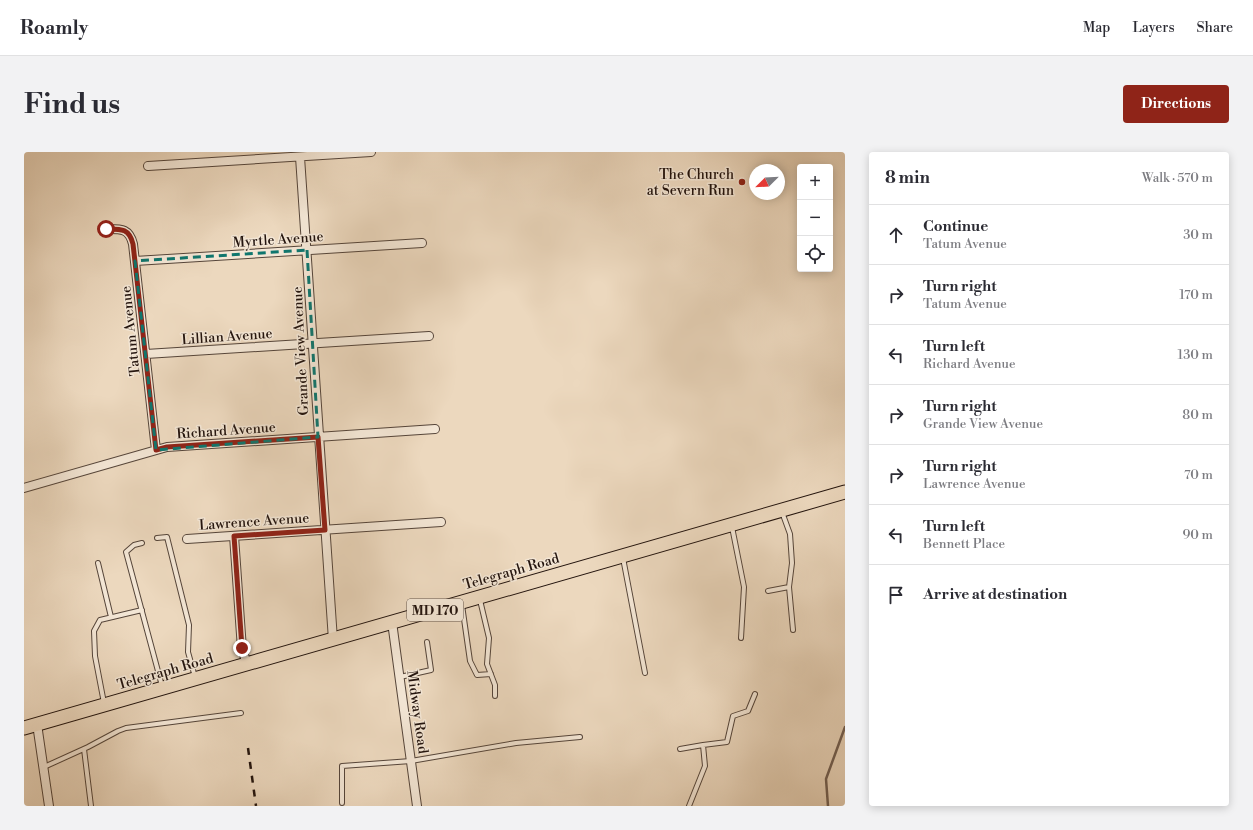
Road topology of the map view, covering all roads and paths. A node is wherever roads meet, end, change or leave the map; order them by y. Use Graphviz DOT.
graph roads {
  1 [pos="371,152"];
  2 [pos="300,157"];
  3 [pos="148,166"];
  4 [pos="106,229"];
  5 [pos="422,242"];
  6 [pos="307,250"];
  7 [pos="135,261"];
  8 [pos="429,336"];
  9 [pos="312,343"];
  10 [pos="146,354"];
  11 [pos="435,429"];
  12 [pos="318,437"];
  13 [pos="156,450"];
  14 [pos="24,488"];
  15 [pos="845,492"];
  16 [pos="781,510"];
  17 [pos="441,522"];
  18 [pos="732,524"];
  19 [pos="325,530"];
  20 [pos="234,536"];
  21 [pos="156,538"];
  22 [pos="188,539"];
  23 [pos="142,543"];
  24 [pos="623,556"];
  25 [pos="98,563"];
  26 [pos="789,587"];
  27 [pos="768,591"];
  28 [pos="479,597"];
  29 [pos="461,602"];
  30 [pos="142,610"];
  31 [pos="110,617"];
  32 [pos="392,622"];
  33 [pos="793,630"];
  34 [pos="741,638"];
  35 [pos="333,640"];
  36 [pos="427,642"];
  37 [pos="247,664"];
  38 [pos="645,673"];
  39 [pos="491,674"];
  40 [pos="400,677"];
  41 [pos="196,679"];
  42 [pos="163,688"];
  43 [pos="755,694"];
  44 [pos="495,696"];
  45 [pos="105,705"];
  46 [pos="241,713"];
  47 [pos="37,724"];
  48 [pos="24,728"];
  49 [pos="580,737"];
  50 [pos="703,745"];
  51 [pos="680,749"];
  52 [pos="84,750"];
  53 [pos="411,761"];
  54 [pos="44,768"];
  55 [pos="342,803"];
  56 [pos="49,806"];
  57 [pos="91,806"];
  58 [pos="417,806"];
  59 [pos="689,806"];
  1 -- 2 [label="street"];
  2 -- 3 [label="street"];
  2 -- 6 [label="street, Grande View Avenue"];
  4 -- 7 [label="street, Tatum Avenue"];
  5 -- 6 [label="street, Myrtle Avenue"];
  6 -- 7 [label="street, Myrtle Avenue"];
  6 -- 9 [label="street, Grande View Avenue"];
  7 -- 10 [label="street, Tatum Avenue"];
  8 -- 9 [label="street, Lillian Avenue"];
  9 -- 10 [label="street, Lillian Avenue"];
  9 -- 12 [label="street, Grande View Avenue"];
  10 -- 13 [label="street, Tatum Avenue"];
  11 -- 12 [label="street, Richard Avenue"];
  12 -- 13 [label="street, Richard Avenue"];
  12 -- 19 [label="street, Grande View Avenue"];
  13 -- 14 [label="street, Richard Avenue"];
  15 -- 16 [label="main road, Telegraph Road / MD 170"];
  16 -- 18 [label="main road, Telegraph Road / MD 170"];
  16 -- 26 [label="lane"];
  17 -- 19 [label="street, Lawrence Avenue"];
  18 -- 24 [label="main road, Telegraph Road / MD 170"];
  18 -- 34 [label="lane"];
  19 -- 20 [label="street, Lawrence Avenue"];
  19 -- 35 [label="street, Grande View Avenue"];
  20 -- 22 [label="street, Lawrence Avenue"];
  20 -- 37 [label="street"];
  21 -- 41 [label="lane"];
  23 -- 30 [label="lane"];
  24 -- 28 [label="main road, Telegraph Road / MD 170"];
  24 -- 38 [label="lane"];
  25 -- 31 [label="lane"];
  26 -- 27 [label="lane"];
  26 -- 33 [label="lane"];
  28 -- 29 [label="main road, Telegraph Road / MD 170"];
  28 -- 39 [label="lane"];
  29 -- 32 [label="main road, Telegraph Road / MD 170"];
  29 -- 39 [label="lane"];
  30 -- 31 [label="lane"];
  30 -- 42 [label="lane"];
  31 -- 45 [label="lane"];
  32 -- 35 [label="main road, Telegraph Road / MD 170"];
  32 -- 40 [label="street, Midway Road"];
  35 -- 37 [label="main road, Telegraph Road / MD 170"];
  36 -- 40 [label="lane"];
  37 -- 41 [label="main road, Telegraph Road / MD 170"];
  39 -- 44 [label="lane"];
  40 -- 53 [label="street, Midway Road"];
  41 -- 42 [label="main road, Telegraph Road / MD 170"];
  42 -- 45 [label="main road, Telegraph Road / MD 170"];
  43 -- 50 [label="lane"];
  45 -- 47 [label="main road, Telegraph Road / MD 170"];
  46 -- 52 [label="lane"];
  47 -- 48 [label="main road, Telegraph Road / MD 170"];
  47 -- 54 [label="street"];
  49 -- 53 [label="lane"];
  50 -- 51 [label="lane"];
  50 -- 59 [label="lane"];
  52 -- 54 [label="lane"];
  52 -- 57 [label="lane"];
  53 -- 55 [label="lane"];
  53 -- 58 [label="street, Midway Road"];
  54 -- 56 [label="street"];
}
